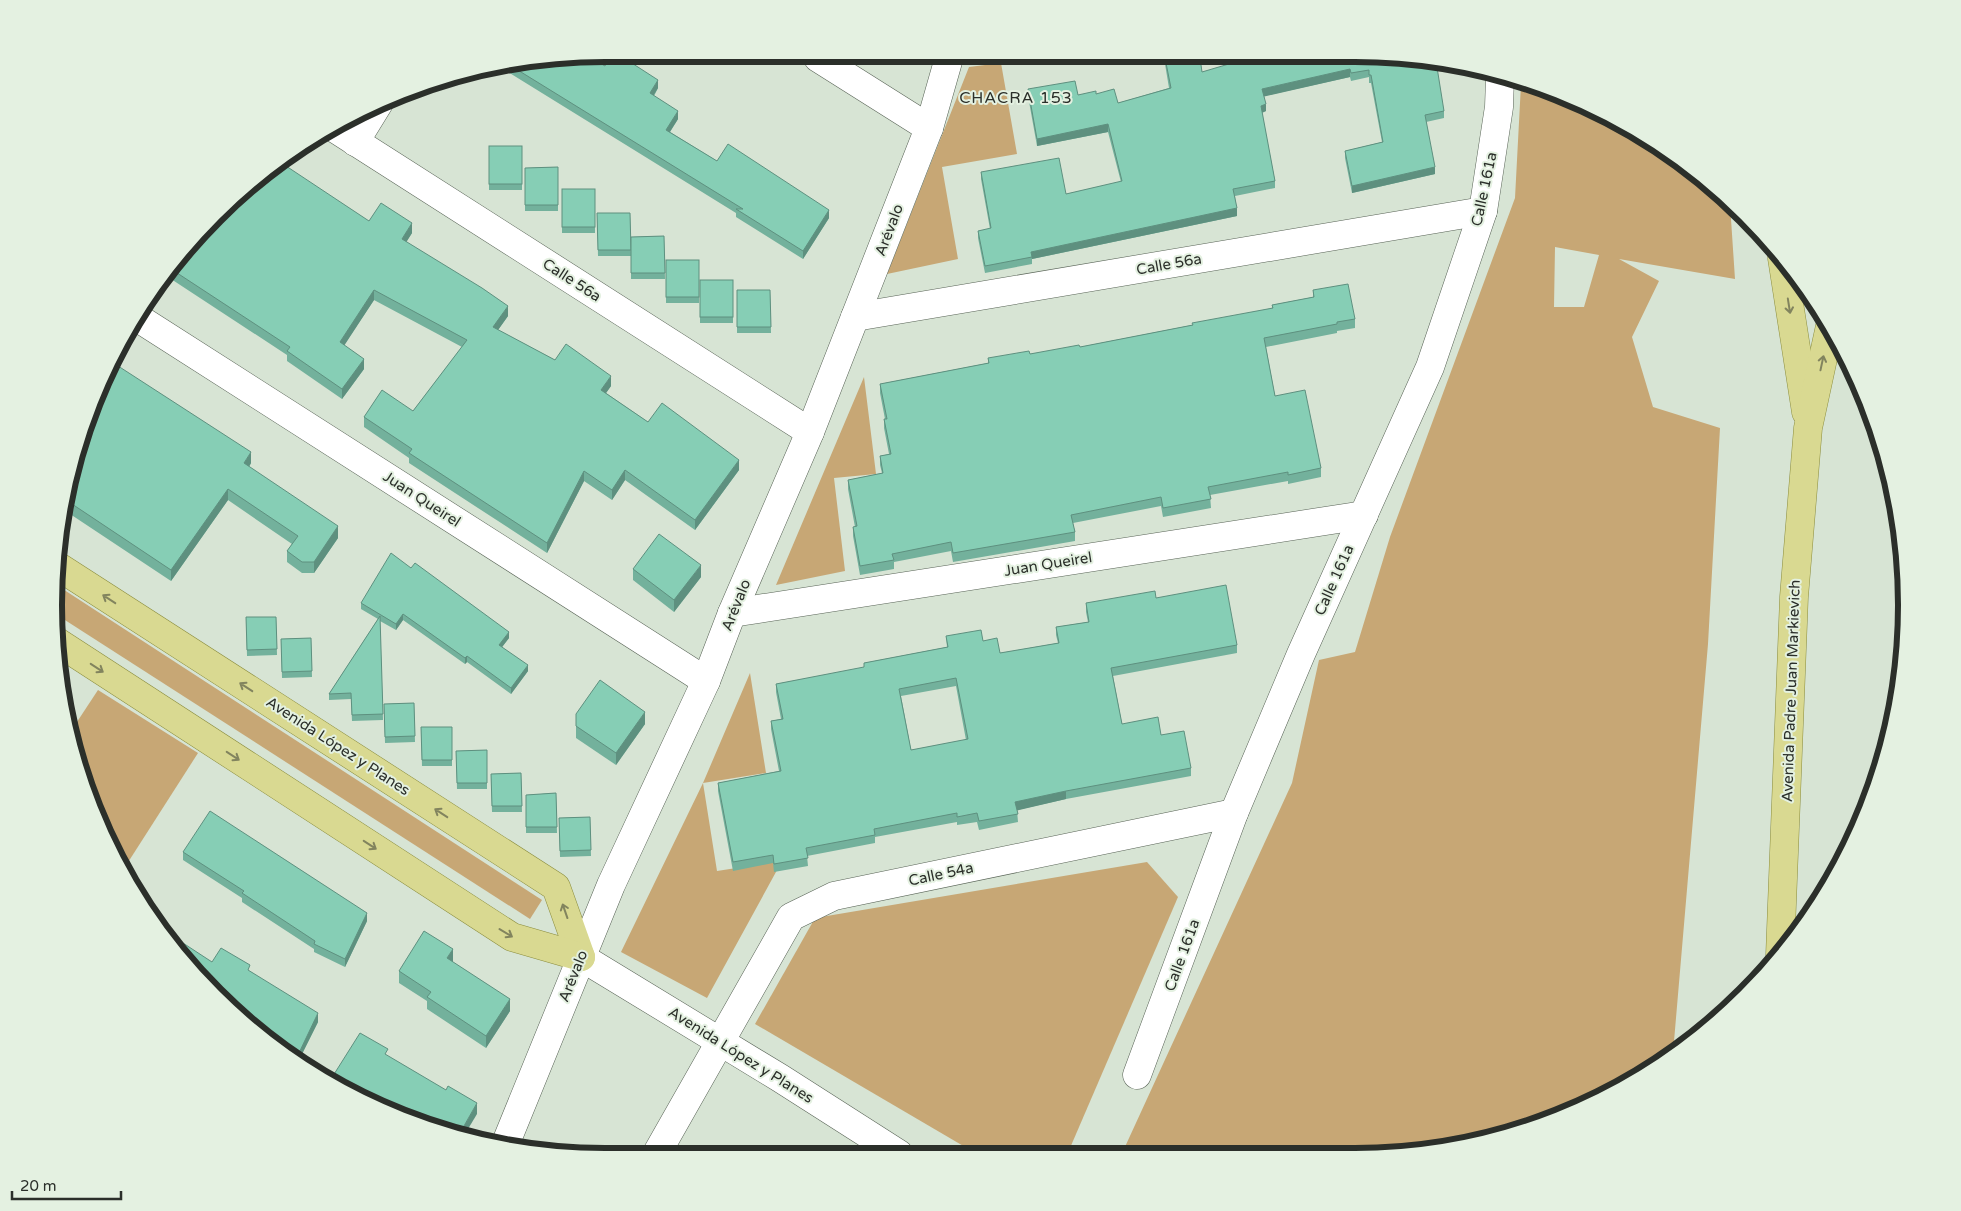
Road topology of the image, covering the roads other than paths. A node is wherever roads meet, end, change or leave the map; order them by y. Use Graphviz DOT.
graph roads {
  1 [pos="824,62"];
  2 [pos="948,62"];
  3 [pos="1500,82"];
  4 [pos="360,121"];
  5 [pos="929,128"];
  6 [pos="344,135"];
  7 [pos="1483,211"];
  8 [pos="1784,273"];
  9 [pos="855,317"];
  10 [pos="143,321"];
  11 [pos="1828,337"];
  12 [pos="1808,428"];
  13 [pos="810,432"];
  14 [pos="1364,515"];
  15 [pos="64,570"];
  16 [pos="732,612"];
  17 [pos="64,646"];
  18 [pos="706,681"];
  19 [pos="1234,813"];
  20 [pos="1780,943"];
  21 [pos="581,957"];
  22 [pos="720,1042"];
  23 [pos="1137,1075"];
  24 [pos="507,1139"];
  25 [pos="660,1148"];
  26 [pos="889,1148"];
  1 -- 5 [label="street"];
  2 -- 5 [label="street, Arévalo"];
  3 -- 7 [label="street, Calle 161a"];
  4 -- 6 [label="street"];
  5 -- 9 [label="street, Arévalo"];
  6 -- 13 [label="street, Calle 56a"];
  7 -- 9 [label="street, Calle 56a"];
  7 -- 14 [label="street, Calle 161a"];
  8 -- 12 [label="main road, Avenida Padre Juan Markievich, one-way"];
  9 -- 13 [label="street, Arévalo"];
  10 -- 18 [label="street, Juan Queirel"];
  12 -- 11 [label="main road, Avenida Padre Juan Markievich, one-way"];
  12 -- 20 [label="main road, Avenida Padre Juan Markievich"];
  13 -- 16 [label="street, Arévalo"];
  14 -- 16 [label="street, Juan Queirel"];
  14 -- 19 [label="street, Calle 161a"];
  21 -- 15 [label="main road, Avenida López y Planes, one-way"];
  16 -- 18 [label="street, Arévalo"];
  17 -- 21 [label="main road, Avenida López y Planes, one-way"];
  18 -- 21 [label="street, Arévalo"];
  19 -- 22 [label="street, Calle 54a"];
  19 -- 23 [label="street, Calle 161a"];
  21 -- 22 [label="street, Avenida López y Planes"];
  21 -- 24 [label="street, Arévalo"];
  22 -- 25 [label="street, Calle 54a"];
  22 -- 26 [label="street, Avenida López y Planes"];
}
